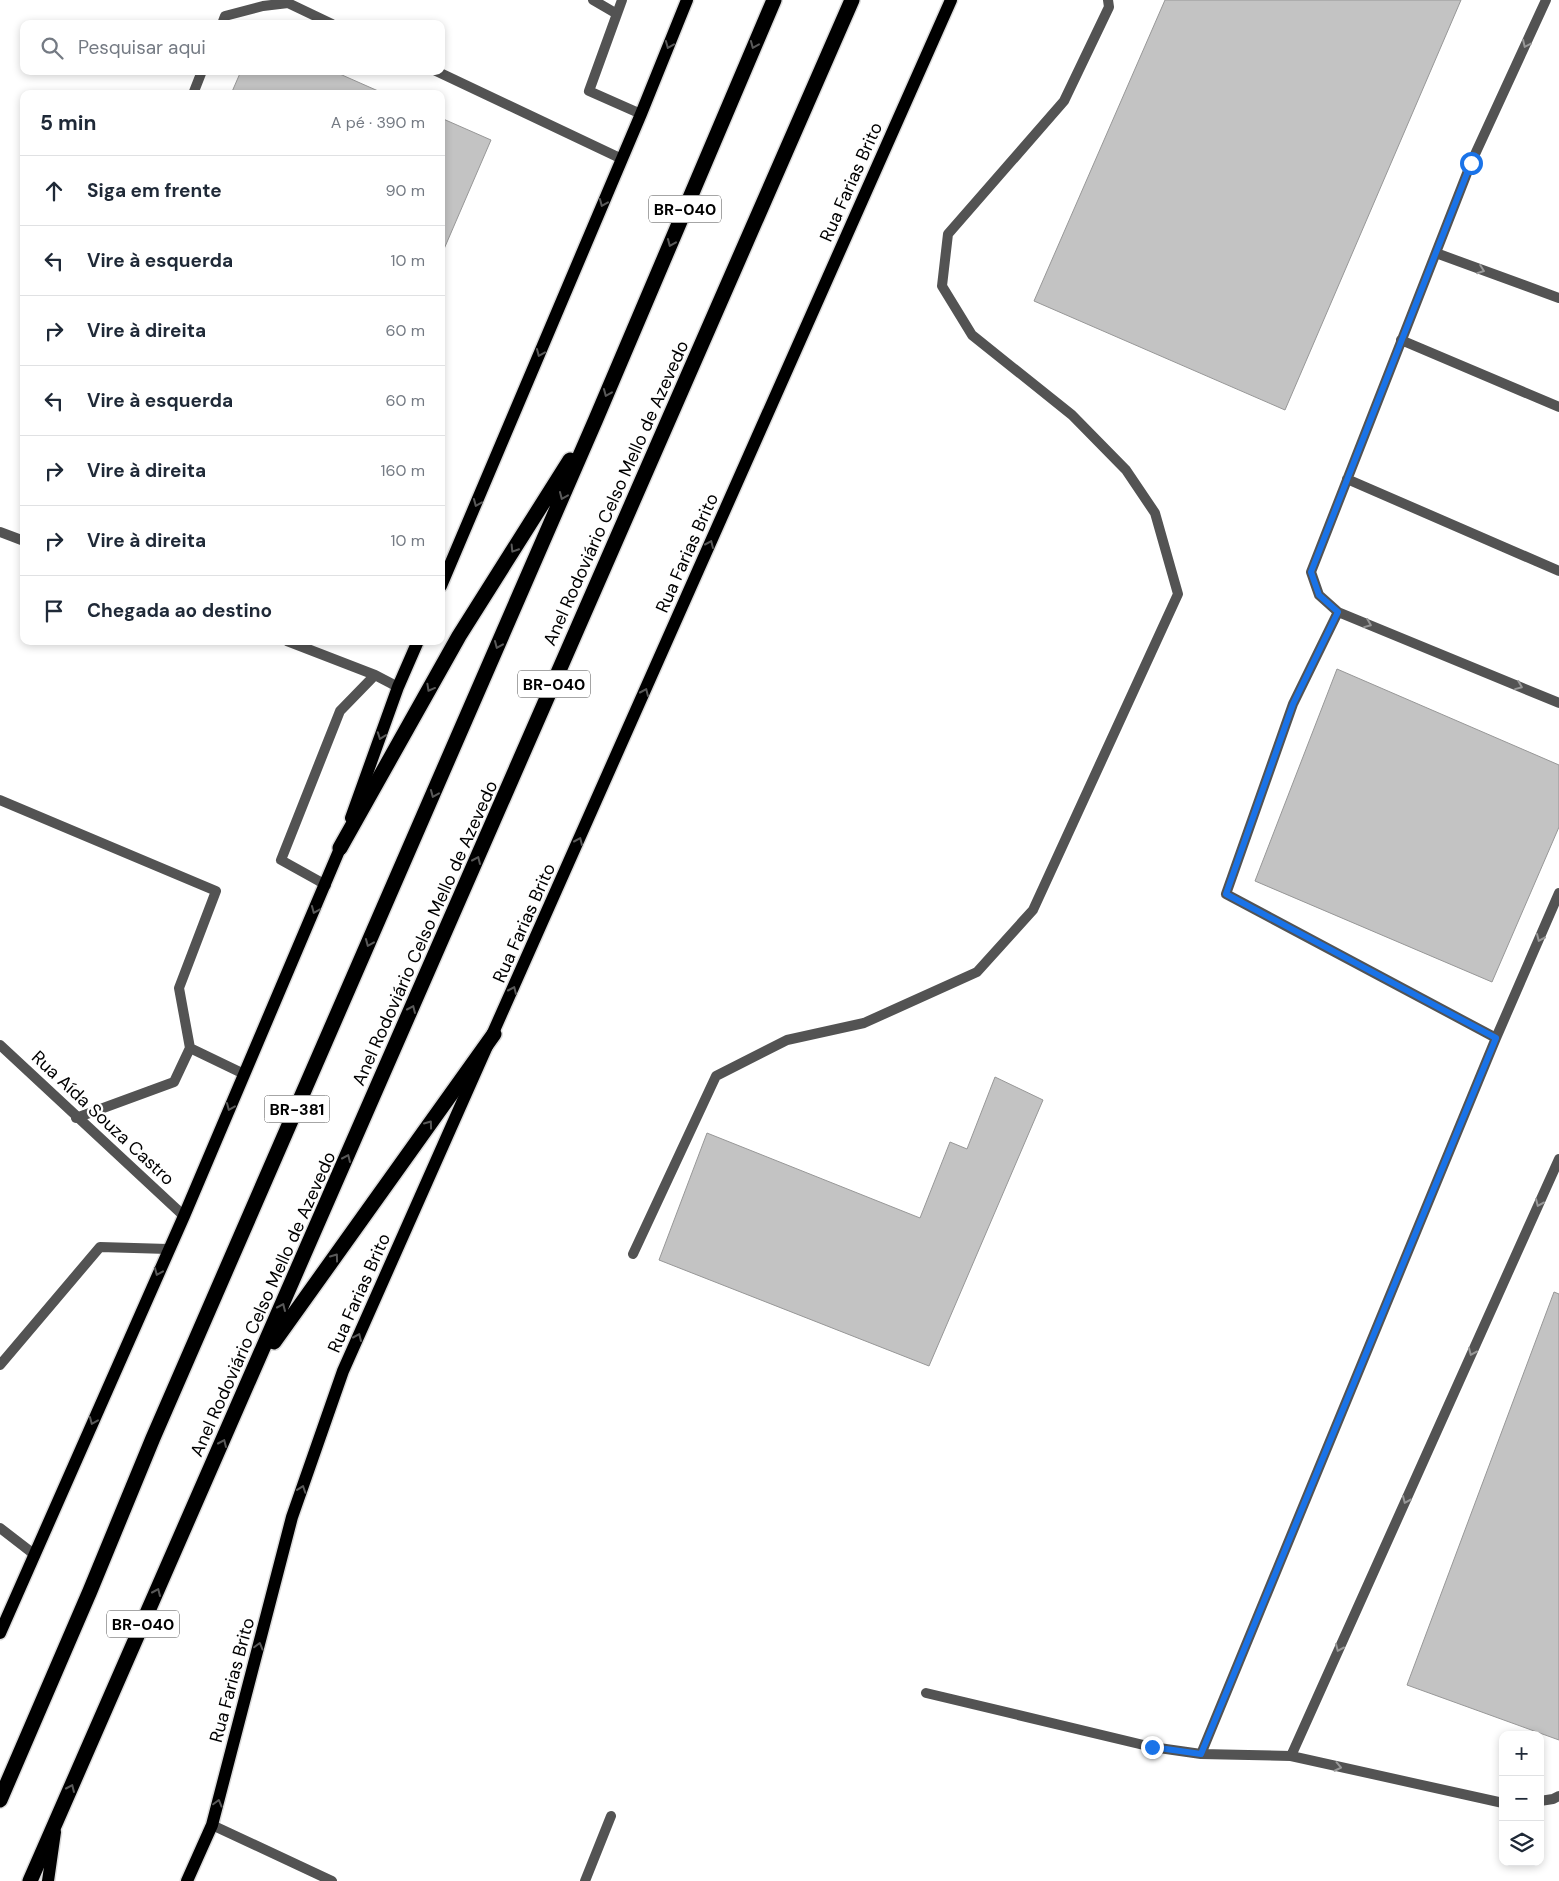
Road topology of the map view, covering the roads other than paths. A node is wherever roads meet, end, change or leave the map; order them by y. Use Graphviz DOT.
graph roads {
  1 [pos="593,0"];
  2 [pos="622,0"];
  3 [pos="687,0"];
  4 [pos="774,0"];
  5 [pos="852,0"];
  6 [pos="950,0"];
  7 [pos="1108,0"];
  8 [pos="1546,0"];
  9 [pos="616,14"];
  10 [pos="224,20"];
  11 [pos="323,20"];
  12 [pos="200,75"];
  13 [pos="445,75"];
  14 [pos="195,90"];
  15 [pos="641,114"];
  16 [pos="622,158"];
  17 [pos="1436,252"];
  18 [pos="1559,298"];
  19 [pos="1401,340"];
  20 [pos="1559,407"];
  21 [pos="596,419"];
  22 [pos="1347,479"];
  23 [pos="0,532"];
  24 [pos="20,540"];
  25 [pos="1559,571"];
  26 [pos="445,577"];
  27 [pos="1338,612"];
  28 [pos="297,645"];
  29 [pos="416,645"];
  30 [pos="375,675"];
  31 [pos="398,687"];
  32 [pos="1559,703"];
  33 [pos="0,800"];
  34 [pos="340,848"];
  35 [pos="326,885"];
  36 [pos="1559,893"];
  37 [pos="494,1034"];
  38 [pos="1496,1038"];
  39 [pos="0,1044"];
  40 [pos="190,1048"];
  41 [pos="244,1074"];
  42 [pos="76,1118"];
  43 [pos="1559,1159"];
  44 [pos="184,1216"];
  45 [pos="168,1249"];
  46 [pos="632,1254"];
  47 [pos="0,1365"];
  48 [pos="256,1368"];
  49 [pos="0,1528"];
  50 [pos="35,1555"];
  51 [pos="0,1633"];
  52 [pos="926,1693"];
  53 [pos="1201,1754"];
  54 [pos="1290,1756"];
  55 [pos="1559,1796"];
  56 [pos="0,1800"];
  57 [pos="1544,1800"];
  58 [pos="1499,1802"];
  59 [pos="612,1816"];
  60 [pos="57,1820"];
  61 [pos="212,1825"];
  62 [pos="30,1881"];
  63 [pos="48,1881"];
  64 [pos="187,1881"];
  65 [pos="332,1881"];
  66 [pos="585,1881"];
  1 -- 9 [label="street"];
  2 -- 9 [label="street"];
  3 -- 15 [label="main road, one-way"];
  4 -- 21 [label="highway, BR-040, one-way"];
  48 -- 5 [label="highway, Anel Rodoviário Celso Mello de Azevedo / BR-040, one-way"];
  37 -- 6 [label="main road, Rua Farias Brito, one-way"];
  7 -- 46 [label="street"];
  8 -- 17 [label="street, one-way"];
  9 -- 15 [label="street"];
  10 -- 11 [label="street"];
  12 -- 14 [label="street"];
  13 -- 16 [label="street"];
  15 -- 16 [label="main road"];
  16 -- 26 [label="main road, one-way"];
  17 -- 18 [label="street, one-way"];
  17 -- 19 [label="street"];
  19 -- 20 [label="street"];
  19 -- 22 [label="street"];
  21 -- 34 [label="highway, one-way"];
  21 -- 56 [label="highway, BR-381, one-way"];
  22 -- 25 [label="street"];
  22 -- 27 [label="street"];
  23 -- 24 [label="street"];
  27 -- 32 [label="street, one-way"];
  27 -- 38 [label="street"];
  28 -- 30 [label="street"];
  29 -- 31 [label="main road"];
  30 -- 31 [label="street"];
  30 -- 35 [label="street"];
  31 -- 34 [label="main road, one-way"];
  33 -- 40 [label="street"];
  34 -- 35 [label="main road"];
  35 -- 41 [label="main road, one-way"];
  36 -- 38 [label="street, one-way"];
  48 -- 37 [label="highway, one-way"];
  61 -- 37 [label="main road, Rua Farias Brito, one-way"];
  38 -- 53 [label="street"];
  39 -- 42 [label="street, Rua Aída Souza Castro"];
  40 -- 41 [label="street"];
  40 -- 42 [label="street"];
  41 -- 44 [label="main road, one-way"];
  42 -- 44 [label="street, Rua Aída Souza Castro"];
  43 -- 54 [label="street, one-way"];
  44 -- 45 [label="main road"];
  45 -- 47 [label="street"];
  45 -- 50 [label="main road, one-way"];
  60 -- 48 [label="highway, Anel Rodoviário Celso Mello de Azevedo / BR-040, one-way"];
  49 -- 50 [label="street"];
  50 -- 51 [label="main road"];
  52 -- 53 [label="street"];
  53 -- 54 [label="street"];
  54 -- 58 [label="street, one-way"];
  55 -- 57 [label="street"];
  59 -- 66 [label="street"];
  60 -- 62 [label="highway, Anel Rodoviário Celso Mello de Azevedo / BR-040"];
  60 -- 63 [label="main road"];
  61 -- 64 [label="main road, Rua Farias Brito"];
  61 -- 65 [label="street"];
}
